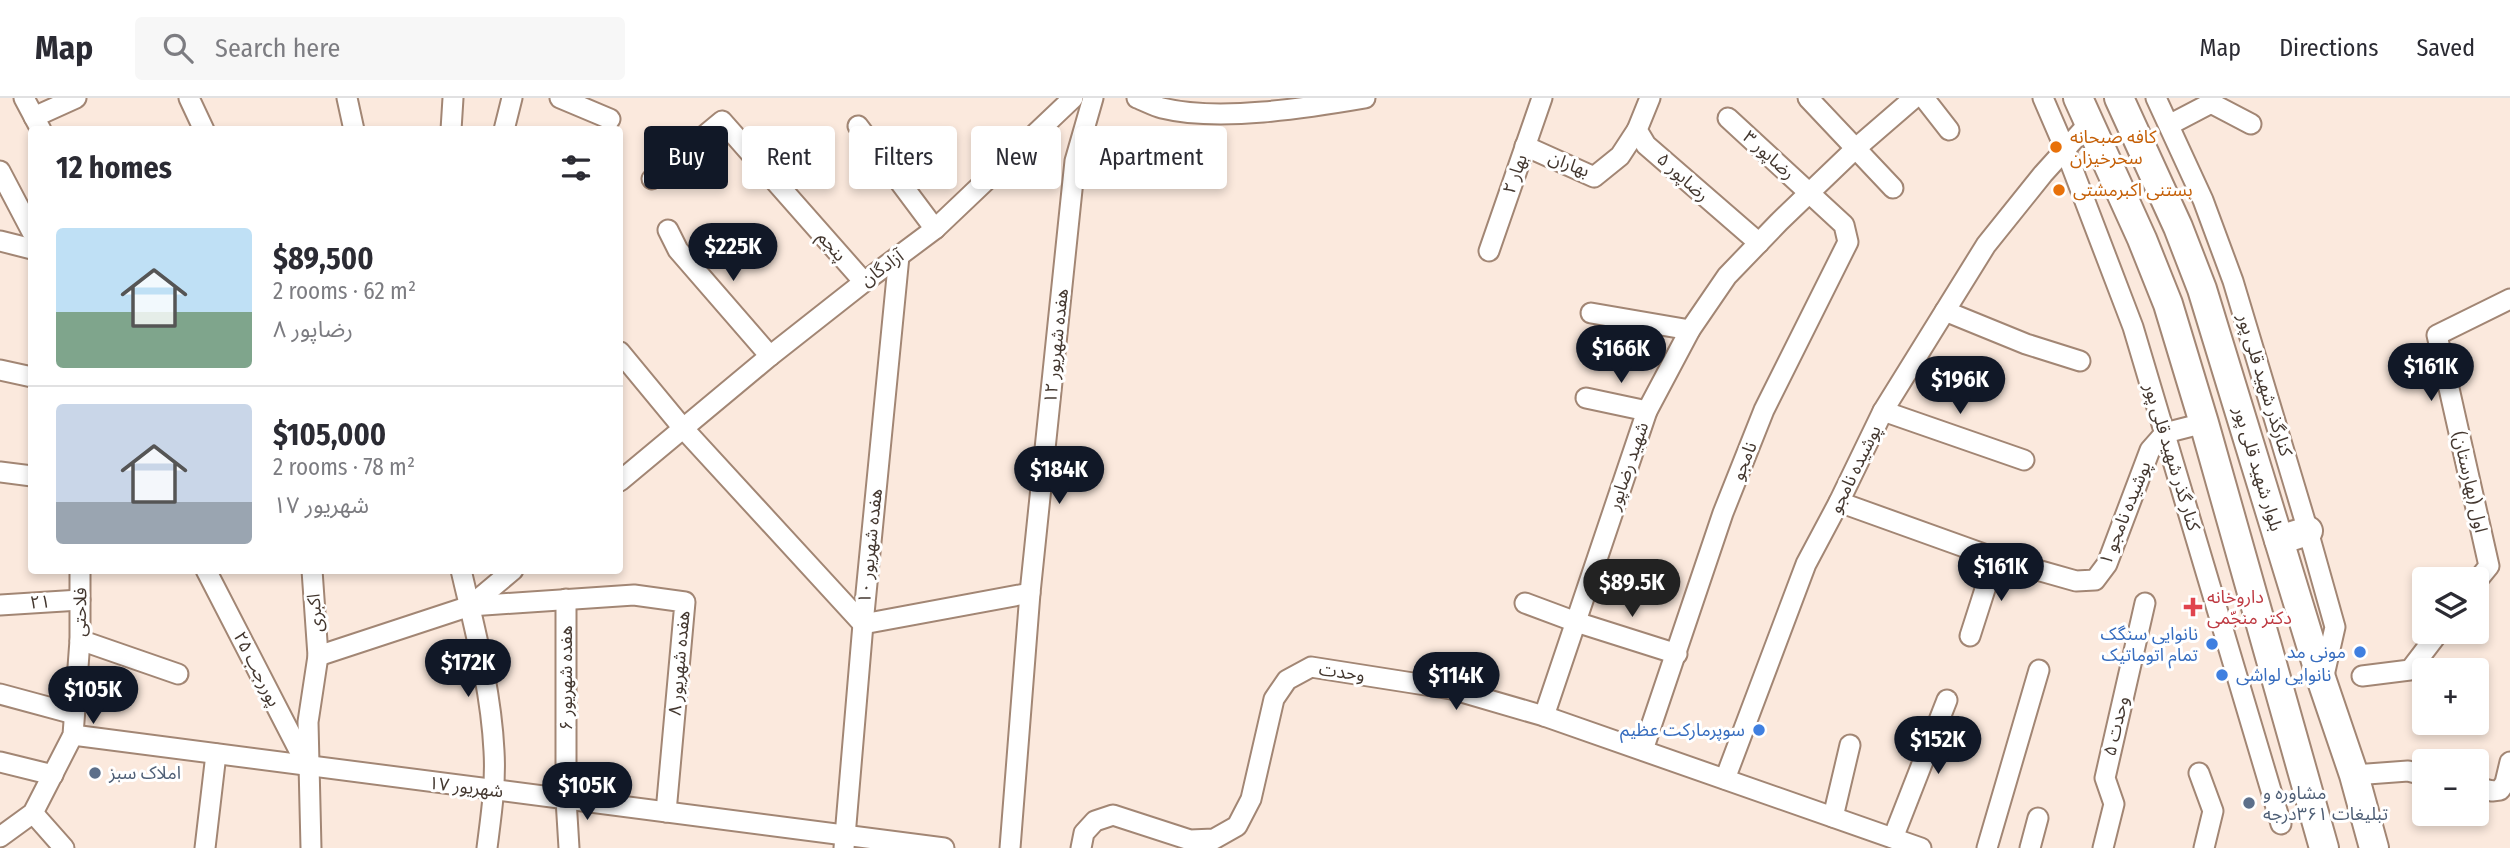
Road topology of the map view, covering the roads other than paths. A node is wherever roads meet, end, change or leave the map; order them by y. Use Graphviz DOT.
graph roads {
  1 [pos="24,98"];
  2 [pos="76,98"];
  3 [pos="189,98"];
  4 [pos="347,98"];
  5 [pos="453,98"];
  6 [pos="512,98"];
  7 [pos="560,98"];
  8 [pos="1073,98"];
  9 [pos="1093,98"];
  10 [pos="1137,98"];
  11 [pos="1365,98"];
  12 [pos="1542,98"];
  13 [pos="1650,98"];
  14 [pos="1808,98"];
  15 [pos="1914,98"];
  16 [pos="1924,98"];
  17 [pos="2042,98"];
  18 [pos="2119,98"];
  19 [pos="2156,98"];
  20 [pos="1331,101"];
  21 [pos="1291,104"];
  22 [pos="2084,110"];
  23 [pos="1728,118"];
  24 [pos="610,119"];
  25 [pos="38,123"];
  26 [pos="2251,124"];
  27 [pos="2169,125"];
  28 [pos="202,126"];
  29 [pos="353,126"];
  30 [pos="451,126"];
  31 [pos="505,126"];
  32 [pos="728,128"];
  33 [pos="1637,130"];
  34 [pos="1949,130"];
  35 [pos="1525,146"];
  36 [pos="1855,149"];
  37 [pos="2065,149"];
  38 [pos="0,172"];
  39 [pos="1893,188"];
  40 [pos="905,189"];
  41 [pos="1810,192"];
  42 [pos="28,224"];
  43 [pos="935,229"];
  44 [pos="668,230"];
  45 [pos="0,241"];
  46 [pos="1759,243"];
  47 [pos="28,248"];
  48 [pos="1489,251"];
  49 [pos="899,256"];
  50 [pos="864,282"];
  51 [pos="2203,289"];
  52 [pos="2510,299"];
  53 [pos="2168,304"];
  54 [pos="1945,311"];
  55 [pos="1591,313"];
  56 [pos="1690,330"];
  57 [pos="623,356"];
  58 [pos="770,356"];
  59 [pos="2080,361"];
  60 [pos="0,370"];
  61 [pos="28,376"];
  62 [pos="1586,398"];
  63 [pos="1647,411"];
  64 [pos="1883,411"];
  65 [pos="2204,423"];
  66 [pos="682,427"];
  67 [pos="2165,433"];
  68 [pos="2024,460"];
  69 [pos="0,472"];
  70 [pos="28,476"];
  71 [pos="623,478"];
  72 [pos="1839,502"];
  73 [pos="2308,531"];
  74 [pos="2279,540"];
  75 [pos="1995,558"];
  76 [pos="2488,567"];
  77 [pos="80,574"];
  78 [pos="208,574"];
  79 [pos="312,574"];
  80 [pos="462,574"];
  81 [pos="508,574"];
  82 [pos="1030,593"];
  83 [pos="566,599"];
  84 [pos="80,600"];
  85 [pos="1525,603"];
  86 [pos="2145,603"];
  87 [pos="0,605"];
  88 [pos="470,606"];
  89 [pos="1576,622"];
  90 [pos="863,624"];
  91 [pos="1970,636"];
  92 [pos="79,640"];
  93 [pos="2430,644"];
  94 [pos="1677,654"];
  95 [pos="318,656"];
  96 [pos="2039,670"];
  97 [pos="178,674"];
  98 [pos="2362,676"];
  99 [pos="2322,681"];
  100 [pos="0,694"];
  101 [pos="1947,700"];
  102 [pos="74,714"];
  103 [pos="1544,716"];
  104 [pos="73,735"];
  105 [pos="1850,745"];
  106 [pos="1643,750"];
  107 [pos="216,754"];
  108 [pos="0,762"];
  109 [pos="2510,762"];
  110 [pos="308,767"];
  111 [pos="2412,772"];
  112 [pos="2199,773"];
  113 [pos="53,775"];
  114 [pos="2354,775"];
  115 [pos="1725,779"];
  116 [pos="494,790"];
  117 [pos="2489,790"];
  118 [pos="566,799"];
  119 [pos="666,812"];
  120 [pos="33,813"];
  121 [pos="1833,817"];
  122 [pos="2038,818"];
  123 [pos="2281,824"];
  124 [pos="0,837"];
  125 [pos="1893,838"];
  126 [pos="845,842"];
  127 [pos="64,848"];
  128 [pos="205,848"];
  129 [pos="312,848"];
  130 [pos="487,848"];
  131 [pos="569,848"];
  132 [pos="944,848"];
  133 [pos="1010,848"];
  134 [pos="1081,848"];
  135 [pos="1921,848"];
  136 [pos="1987,848"];
  137 [pos="2030,848"];
  138 [pos="2103,848"];
  139 [pos="2204,848"];
  140 [pos="2324,848"];
  141 [pos="2374,848"];
  1 -- 25 [label="street"];
  2 -- 25 [label="street"];
  3 -- 28 [label="street"];
  4 -- 29 [label="street"];
  5 -- 30 [label="street"];
  6 -- 31 [label="street"];
  7 -- 24 [label="street"];
  8 -- 43 [label="street, آزادگان"];
  9 -- 82 [label="street, هفده شهریور ۱۲"];
  10 -- 21 [label="street"];
  11 -- 20 [label="street"];
  12 -- 35 [label="street, بهار ۲"];
  13 -- 33 [label="street"];
  14 -- 36 [label="street"];
  15 -- 36 [label="street, شهید رضاپور"];
  16 -- 34 [label="street"];
  17 -- 37 [label="street, کنار گذر شهید قلی پور"];
  18 -- 51 [label="highway, بلوار شهید قلی پور"];
  19 -- 27 [label="street, کنارگذر شهید قلی پور"];
  20 -- 21 [label="street"];
  22 -- 37 [label="street, پوشیده نامجو"];
  22 -- 53 [label="highway"];
  23 -- 41 [label="street, رضاپور ۳"];
  26 -- 27 [label="street"];
  27 -- 73 [label="street, کنارگذر شهید قلی پور"];
  32 -- 50 [label="street, پنجم"];
  33 -- 35 [label="street, بهاران"];
  33 -- 46 [label="street, رضاپور ۵"];
  35 -- 48 [label="street, بهار ۲"];
  36 -- 39 [label="street"];
  36 -- 41 [label="street, شهید رضاپور"];
  37 -- 54 [label="street, پوشیده نامجو"];
  37 -- 67 [label="street, کنار گذر شهید قلی پور"];
  38 -- 42 [label="street"];
  40 -- 43 [label="street"];
  41 -- 46 [label="street, شهید رضاپور"];
  41 -- 94 [label="street, نامجو"];
  43 -- 49 [label="street, آزادگان"];
  44 -- 58 [label="street"];
  45 -- 47 [label="street"];
  46 -- 56 [label="street, شهید رضاپور"];
  49 -- 50 [label="street, آزادگان"];
  49 -- 90 [label="street, هفده شهریور ۱۰"];
  50 -- 58 [label="street, آزادگان"];
  51 -- 53 [label="highway"];
  51 -- 74 [label="highway, بلوار شهید قلی پور"];
  52 -- 76 [label="street, اول (بهارستان)"];
  53 -- 65 [label="highway"];
  54 -- 59 [label="street"];
  54 -- 64 [label="street, پوشیده نامجو"];
  55 -- 56 [label="street"];
  56 -- 63 [label="street, شهید رضاپور"];
  57 -- 66 [label="street"];
  58 -- 66 [label="street, آزادگان"];
  60 -- 61 [label="street"];
  62 -- 63 [label="street"];
  63 -- 89 [label="street, شهید رضاپور"];
  64 -- 68 [label="street"];
  64 -- 72 [label="street, پوشیده نامجو"];
  65 -- 67 [label="street"];
  65 -- 140 [label="highway"];
  66 -- 71 [label="street, آزادگان"];
  66 -- 90 [label="street"];
  67 -- 75 [label="street, پوشیده نامجو ۱"];
  67 -- 123 [label="street, کنار گذر شهید قلی پور"];
  69 -- 70 [label="street"];
  72 -- 75 [label="street, پوشیده نامجو ۱"];
  72 -- 115 [label="street, پوشیده نامجو"];
  73 -- 74 [label="highway"];
  73 -- 99 [label="street, کنارگذر شهید قلی پور"];
  74 -- 99 [label="highway, بلوار شهید قلی پور"];
  75 -- 91 [label="street"];
  77 -- 84 [label="street, فلاحتی"];
  78 -- 110 [label="street, پوررجب ۲۵"];
  79 -- 95 [label="street, اکبری"];
  80 -- 88 [label="street"];
  81 -- 88 [label="street"];
  82 -- 90 [label="street"];
  82 -- 133 [label="street, هفده شهریور ۱۲"];
  83 -- 88 [label="street, هفده شهریور ۸"];
  83 -- 118 [label="street, هفده شهریور ۶"];
  83 -- 119 [label="street, هفده شهریور ۸"];
  84 -- 87 [label="street, ۲۱"];
  84 -- 92 [label="street, فلاحتی"];
  85 -- 89 [label="street"];
  86 -- 138 [label="street, وحدت ۵"];
  88 -- 95 [label="street"];
  88 -- 116 [label="street"];
  89 -- 94 [label="street"];
  89 -- 103 [label="street, شهید رضاپور"];
  90 -- 126 [label="street, هفده شهریور ۱۰"];
  92 -- 97 [label="street"];
  92 -- 102 [label="street, فلاحتی"];
  93 -- 98 [label="street"];
  94 -- 106 [label="street, نامجو"];
  95 -- 110 [label="street, اکبری"];
  96 -- 136 [label="street"];
  99 -- 114 [label="highway, بلوار شهید قلی پور"];
  100 -- 102 [label="street"];
  101 -- 125 [label="street"];
  102 -- 104 [label="street, فلاحتی"];
  103 -- 106 [label="street, وحدت"];
  103 -- 134 [label="street, وحدت"];
  104 -- 107 [label="street, ۱۷ شهریور"];
  104 -- 113 [label="street, فلاحتی"];
  105 -- 121 [label="street"];
  106 -- 115 [label="street, وحدت"];
  107 -- 110 [label="street, ۱۷ شهریور"];
  107 -- 128 [label="street"];
  108 -- 113 [label="street"];
  109 -- 117 [label="street"];
  110 -- 116 [label="street, ۱۷ شهریور"];
  110 -- 129 [label="street, اکبری"];
  111 -- 114 [label="street"];
  112 -- 139 [label="street"];
  113 -- 120 [label="street, فلاحتی"];
  114 -- 141 [label="highway, بلوار شهید قلی پور"];
  115 -- 121 [label="street, وحدت"];
  116 -- 118 [label="street, ۱۷ شهریور"];
  116 -- 130 [label="street"];
  118 -- 119 [label="street, ۱۷ شهریور"];
  118 -- 131 [label="street, هفده شهریور ۶"];
  119 -- 126 [label="street, ۱۷ شهریور"];
  120 -- 124 [label="street, فلاحتی"];
  120 -- 127 [label="street"];
  121 -- 125 [label="street, وحدت"];
  122 -- 137 [label="street"];
  125 -- 135 [label="street, وحدت"];
  126 -- 132 [label="street, ۱۷ شهریور"];
}
